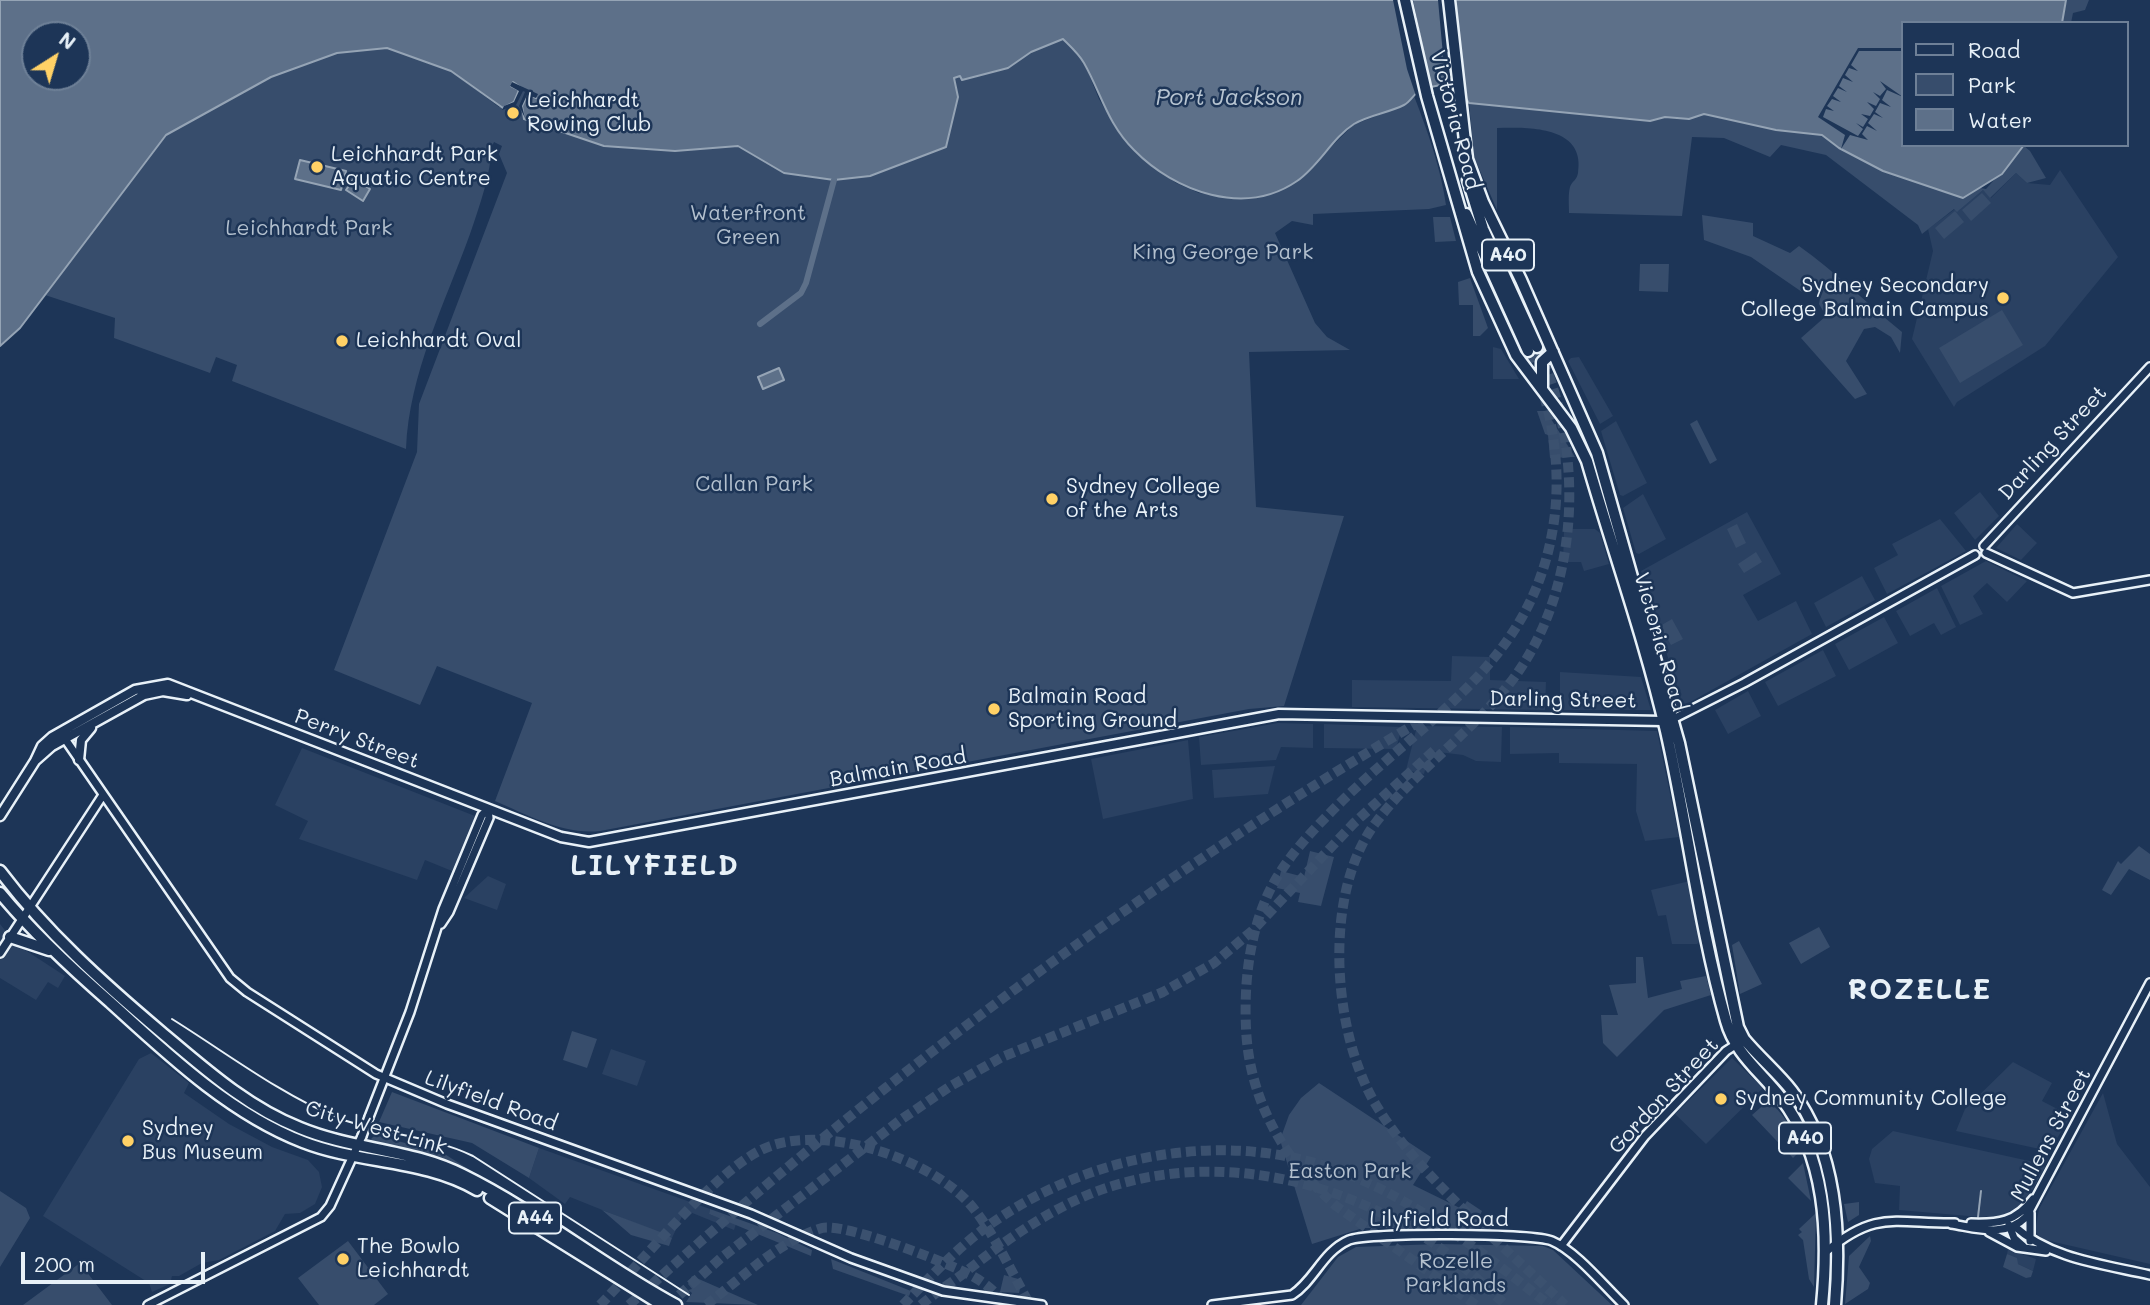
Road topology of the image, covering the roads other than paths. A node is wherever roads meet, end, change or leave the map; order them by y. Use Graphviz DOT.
graph roads {
  1 [pos="1405,0"];
  2 [pos="1449,0"];
  3 [pos="1466,158"];
  4 [pos="1448,165"];
  5 [pos="1553,352"];
  6 [pos="2150,367"];
  7 [pos="1542,389"];
  8 [pos="1985,550"];
  9 [pos="1616,560"];
  10 [pos="1629,565"];
  11 [pos="2150,579"];
  12 [pos="126,700"];
  13 [pos="1318,714"];
  14 [pos="1668,720"];
  15 [pos="98,721"];
  16 [pos="62,735"];
  17 [pos="79,760"];
  18 [pos="103,795"];
  19 [pos="488,809"];
  20 [pos="0,816"];
  21 [pos="0,871"];
  22 [pos="1,895"];
  23 [pos="30,907"];
  24 [pos="22,919"];
  25 [pos="10,937"];
  26 [pos="0,953"];
  27 [pos="55,953"];
  28 [pos="2150,983"];
  29 [pos="1740,1042"];
  30 [pos="385,1079"];
  31 [pos="360,1141"];
  32 [pos="353,1156"];
  33 [pos="2040,1189"];
  34 [pos="2030,1212"];
  35 [pos="1951,1224"];
  36 [pos="2011,1226"];
  37 [pos="1981,1229"];
  38 [pos="2030,1241"];
  39 [pos="1838,1242"];
  40 [pos="1561,1246"];
  41 [pos="1827,1251"];
  42 [pos="2029,1251"];
  43 [pos="2050,1251"];
  44 [pos="2150,1275"];
  45 [pos="148,1305"];
  46 [pos="662,1305"];
  47 [pos="676,1305"];
  48 [pos="1042,1305"];
  49 [pos="1212,1305"];
  50 [pos="1624,1305"];
  51 [pos="1822,1305"];
  52 [pos="1835,1305"];
  1 -- 4 [label="highway, Victoria Road / A40"];
  2 -- 3 [label="highway, Victoria Road / A40"];
  3 -- 4 [label="highway"];
  3 -- 5 [label="highway, Victoria Road / A40"];
  4 -- 7 [label="highway, Victoria Road / A40"];
  5 -- 7 [label="highway"];
  5 -- 10 [label="highway, Victoria Road / A40"];
  6 -- 8 [label="street, Darling Street"];
  7 -- 9 [label="highway, Victoria Road / A40"];
  8 -- 11 [label="street"];
  8 -- 14 [label="street, Darling Street"];
  9 -- 10 [label="highway"];
  9 -- 14 [label="highway, Victoria Road / A40"];
  10 -- 14 [label="highway, Victoria Road / A40"];
  12 -- 15 [label="main road"];
  12 -- 16 [label="main road"];
  12 -- 19 [label="main road, Perry Street"];
  13 -- 14 [label="main road, Darling Street"];
  13 -- 19 [label="main road, Balmain Road"];
  14 -- 29 [label="highway, Victoria Road / A40"];
  15 -- 16 [label="main road"];
  15 -- 17 [label="main road"];
  16 -- 17 [label="street, Lilyfield Road"];
  16 -- 20 [label="main road"];
  17 -- 18 [label="street, Lilyfield Road"];
  18 -- 23 [label="street"];
  18 -- 30 [label="street, Lilyfield Road"];
  19 -- 30 [label="street"];
  21 -- 23 [label="highway, City West Link / A44"];
  22 -- 24 [label="highway, City West Link / A44"];
  23 -- 24 [label="street"];
  23 -- 31 [label="highway, City West Link / A44"];
  24 -- 25 [label="street"];
  24 -- 27 [label="highway, City West Link / A44"];
  25 -- 26 [label="street"];
  25 -- 27 [label="highway"];
  27 -- 32 [label="highway, City West Link / A44"];
  28 -- 33 [label="street, Mullens Street"];
  29 -- 39 [label="highway, Victoria Road / A40"];
  29 -- 40 [label="street, Gordon Street"];
  29 -- 41 [label="highway, Victoria Road / A40"];
  30 -- 31 [label="street, bridge"];
  30 -- 48 [label="street, Lilyfield Road"];
  31 -- 32 [label="street"];
  31 -- 47 [label="highway, City West Link / A44"];
  32 -- 45 [label="street"];
  32 -- 46 [label="highway, City West Link / A44"];
  33 -- 34 [label="street, Mullens Street"];
  33 -- 36 [label="street"];
  34 -- 36 [label="street, Mullens Street"];
  34 -- 38 [label="street"];
  35 -- 36 [label="street, Mullens Street"];
  35 -- 37 [label="street, Mullens Street"];
  35 -- 39 [label="street"];
  36 -- 37 [label="street, Mullens Street"];
  36 -- 38 [label="street"];
  36 -- 42 [label="street"];
  37 -- 42 [label="street"];
  38 -- 43 [label="street"];
  39 -- 41 [label="street"];
  39 -- 52 [label="highway, Victoria Road / A40"];
  40 -- 49 [label="street, Lilyfield Road"];
  40 -- 50 [label="street, Lilyfield Road"];
  41 -- 51 [label="highway, Victoria Road / A40"];
  42 -- 43 [label="street"];
  43 -- 44 [label="street"];
}
